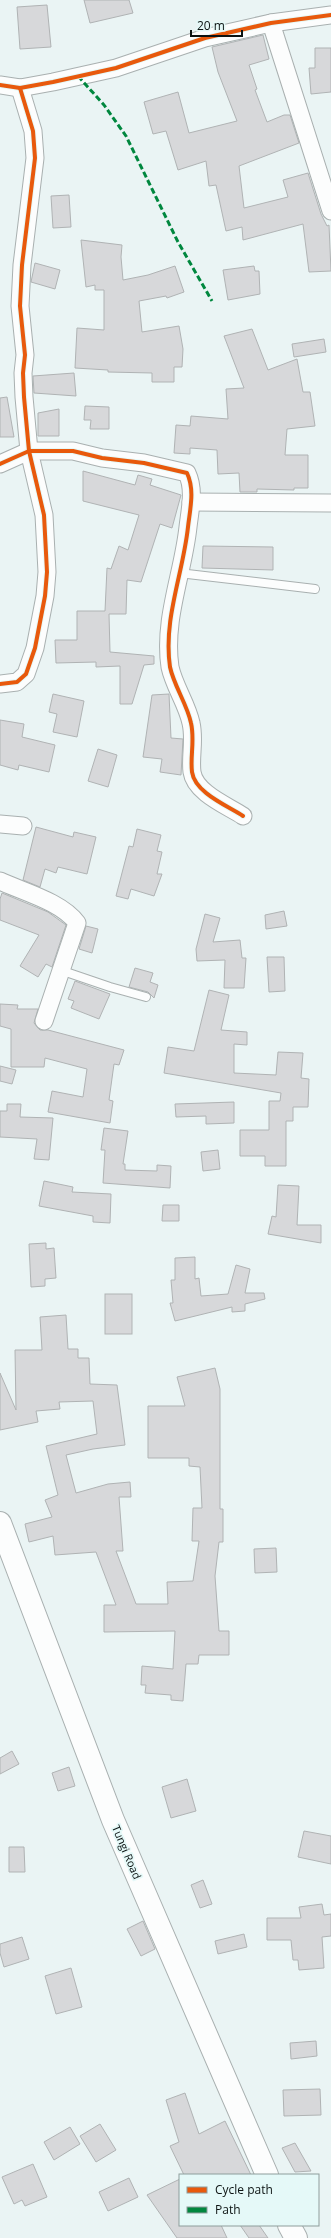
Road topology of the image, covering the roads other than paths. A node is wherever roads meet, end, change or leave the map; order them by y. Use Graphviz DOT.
graph roads {
  1 [pos="331,16"];
  2 [pos="271,23"];
  3 [pos="0,86"];
  4 [pos="20,88"];
  5 [pos="331,211"];
  6 [pos="29,451"];
  7 [pos="0,464"];
  8 [pos="191,502"];
  9 [pos="331,503"];
  10 [pos="179,573"];
  11 [pos="315,588"];
  12 [pos="0,684"];
  13 [pos="244,816"];
  14 [pos="0,824"];
  15 [pos="23,826"];
  16 [pos="0,881"];
  17 [pos="60,970"];
  18 [pos="146,997"];
  19 [pos="44,1021"];
  20 [pos="0,1523"];
  21 [pos="267,2174"];
  22 [pos="290,2226"];
  23 [pos="296,2238"];
  1 -- 2 [label="street"];
  2 -- 4 [label="street"];
  2 -- 5 [label="street"];
  3 -- 4 [label="street"];
  4 -- 6 [label="street"];
  6 -- 7 [label="street"];
  6 -- 8 [label="street"];
  6 -- 12 [label="street"];
  8 -- 9 [label="street"];
  8 -- 10 [label="street"];
  10 -- 11 [label="lane"];
  10 -- 13 [label="street"];
  14 -- 15 [label="street"];
  16 -- 17 [label="street"];
  17 -- 18 [label="lane"];
  17 -- 19 [label="street"];
  20 -- 21 [label="main road, Tungi Road"];
  22 -- 23 [label="main road"];
}
